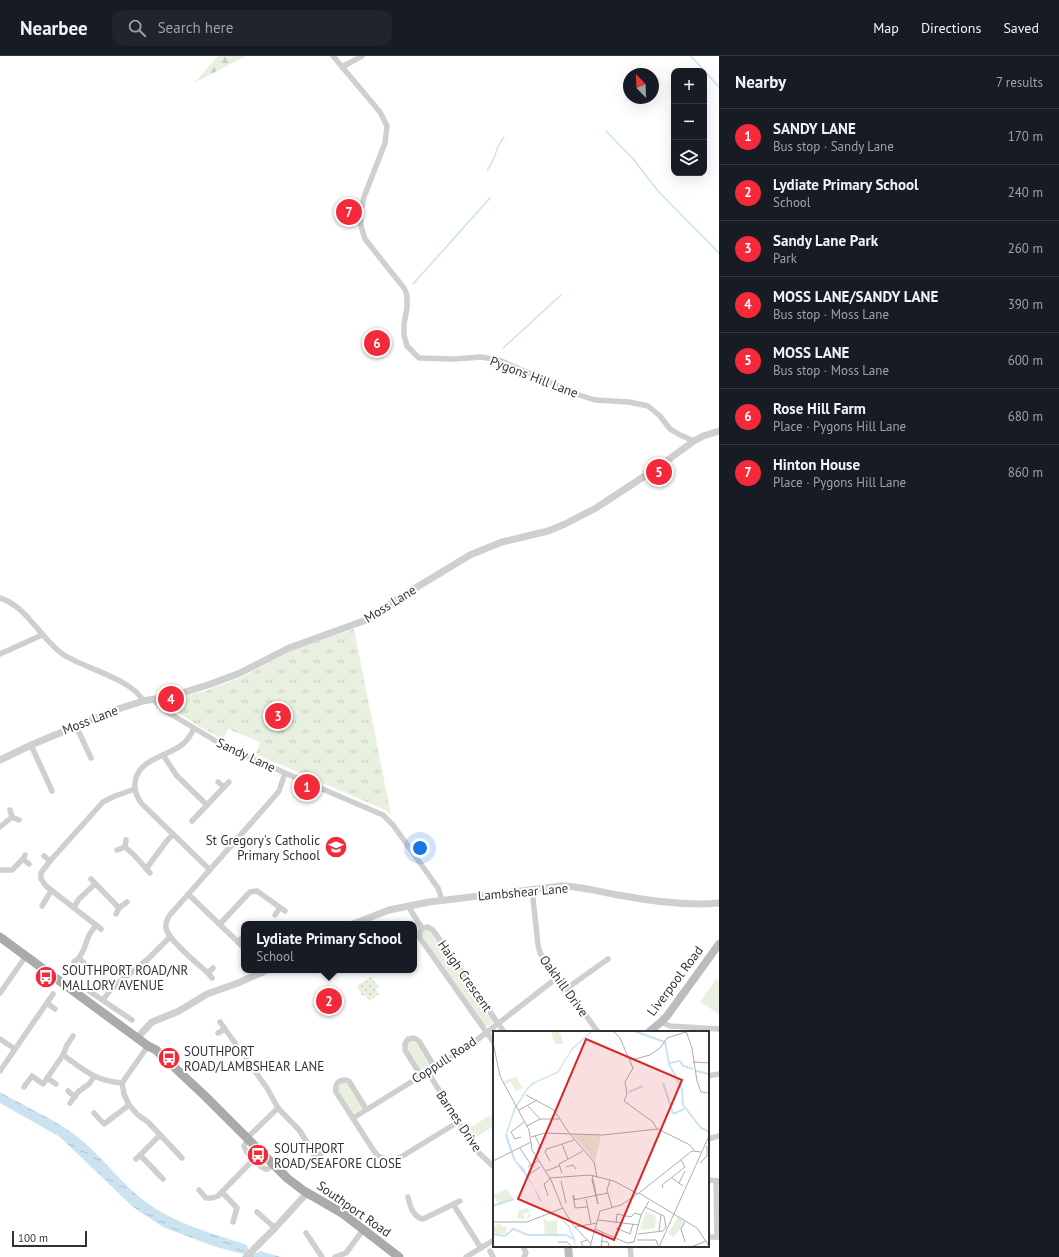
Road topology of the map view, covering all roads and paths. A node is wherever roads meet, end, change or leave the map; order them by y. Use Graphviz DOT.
graph roads {
  1 [pos="333,56"];
  2 [pos="362,56"];
  3 [pos="342,66"];
  4 [pos="719,431"];
  5 [pos="694,441"];
  6 [pos="0,598"];
  7 [pos="42,635"];
  8 [pos="0,654"];
  9 [pos="153,699"];
  10 [pos="143,701"];
  11 [pos="76,726"];
  12 [pos="194,729"];
  13 [pos="31,745"];
  14 [pos="163,755"];
  15 [pos="91,758"];
  16 [pos="0,760"];
  17 [pos="285,773"];
  18 [pos="218,782"];
  19 [pos="229,782"];
  20 [pos="224,787"];
  21 [pos="134,789"];
  22 [pos="52,791"];
  23 [pos="207,805"];
  24 [pos="10,810"];
  25 [pos="12,817"];
  26 [pos="19,820"];
  27 [pos="192,821"];
  28 [pos="0,827"];
  29 [pos="173,834"];
  30 [pos="126,840"];
  31 [pos="125,847"];
  32 [pos="117,850"];
  33 [pos="44,856"];
  34 [pos="50,861"];
  35 [pos="28,864"];
  36 [pos="0,870"];
  37 [pos="210,870"];
  38 [pos="532,889"];
  39 [pos="51,891"];
  40 [pos="188,894"];
  41 [pos="442,900"];
  42 [pos="127,902"];
  43 [pos="719,903"];
  44 [pos="42,906"];
  45 [pos="409,906"];
  46 [pos="74,907"];
  47 [pos="119,908"];
  48 [pos="116,914"];
  49 [pos="275,915"];
  50 [pos="361,921"];
  51 [pos="96,924"];
  52 [pos="220,924"];
  53 [pos="422,928"];
  54 [pos="101,929"];
  55 [pos="0,937"];
  56 [pos="170,937"];
  57 [pos="241,939"];
  58 [pos="238,942"];
  59 [pos="719,944"];
  60 [pos="241,945"];
  61 [pos="26,956"];
  62 [pos="608,959"];
  63 [pos="84,963"];
  64 [pos="213,968"];
  65 [pos="260,973"];
  66 [pos="558,977"];
  67 [pos="566,989"];
  68 [pos="90,991"];
  69 [pos="0,993"];
  70 [pos="53,994"];
  71 [pos="103,1000"];
  72 [pos="47,1003"];
  73 [pos="55,1009"];
  74 [pos="132,1020"];
  75 [pos="220,1022"];
  76 [pos="661,1022"];
  77 [pos="498,1024"];
  78 [pos="225,1029"];
  79 [pos="719,1029"];
  80 [pos="503,1031"];
  81 [pos="597,1031"];
  82 [pos="650,1031"];
  83 [pos="486,1032"];
  84 [pos="218,1033"];
  85 [pos="73,1036"];
  86 [pos="138,1038"];
  87 [pos="0,1039"];
  88 [pos="493,1042"];
  89 [pos="148,1046"];
  90 [pos="15,1049"];
  91 [pos="63,1055"];
  92 [pos="1,1068"];
  93 [pos="435,1068"];
  94 [pos="428,1072"];
  95 [pos="719,1074"];
  96 [pos="421,1076"];
  97 [pos="709,1076"];
  98 [pos="94,1077"];
  99 [pos="47,1078"];
  100 [pos="122,1083"];
  101 [pos="56,1084"];
  102 [pos="24,1087"];
  103 [pos="68,1091"];
  104 [pos="75,1097"];
  105 [pos="70,1103"];
  106 [pos="129,1105"];
  107 [pos="278,1108"];
  108 [pos="366,1109"];
  109 [pos="94,1113"];
  110 [pos="353,1118"];
  111 [pos="458,1122"];
  112 [pos="160,1135"];
  113 [pos="719,1136"];
  114 [pos="248,1138"];
  115 [pos="709,1139"];
  116 [pos="325,1152"];
  117 [pos="315,1156"];
  118 [pos="182,1158"];
  119 [pos="253,1160"];
  120 [pos="310,1162"];
  121 [pos="273,1164"];
  122 [pos="493,1166"];
  123 [pos="163,1179"];
  124 [pos="718,1181"];
  125 [pos="199,1190"];
  126 [pos="222,1192"];
  127 [pos="307,1193"];
  128 [pos="408,1198"];
  129 [pos="460,1201"];
  130 [pos="453,1204"];
  131 [pos="257,1212"];
  132 [pos="234,1222"];
  133 [pos="276,1228"];
  134 [pos="363,1230"];
  135 [pos="306,1233"];
  136 [pos="718,1237"];
  137 [pos="493,1241"];
  138 [pos="523,1247"];
  139 [pos="568,1247"];
  140 [pos="630,1247"];
  141 [pos="481,1248"];
  142 [pos="490,1251"];
  143 [pos="248,1256"];
  144 [pos="322,1257"];
  145 [pos="335,1257"];
  146 [pos="399,1257"];
  147 [pos="466,1257"];
  148 [pos="493,1257"];
  149 [pos="524,1257"];
  150 [pos="569,1257"];
  151 [pos="631,1257"];
  1 -- 3 [label="street, Pygons Hill Lane"];
  2 -- 3 [label="street"];
  3 -- 5 [label="street, Pygons Hill Lane"];
  4 -- 5 [label="street, Moss Lane"];
  5 -- 9 [label="street, Moss Lane"];
  6 -- 7 [label="street"];
  7 -- 8 [label="street"];
  7 -- 10 [label="street"];
  9 -- 10 [label="street, Moss Lane"];
  9 -- 12 [label="street, Sandy Lane"];
  10 -- 11 [label="street, Moss Lane"];
  11 -- 13 [label="street, Moss Lane"];
  11 -- 15 [label="street"];
  12 -- 14 [label="street"];
  12 -- 17 [label="street, Sandy Lane"];
  13 -- 16 [label="street, Moss Lane"];
  13 -- 22 [label="street"];
  14 -- 21 [label="street"];
  14 -- 23 [label="street"];
  17 -- 37 [label="street"];
  17 -- 41 [label="street, Sandy Lane"];
  18 -- 20 [label="street"];
  19 -- 20 [label="street"];
  20 -- 23 [label="street"];
  21 -- 29 [label="street"];
  21 -- 34 [label="street"];
  23 -- 27 [label="street"];
  24 -- 25 [label="street"];
  25 -- 26 [label="street"];
  25 -- 28 [label="street"];
  29 -- 31 [label="street"];
  29 -- 37 [label="street"];
  30 -- 31 [label="street"];
  31 -- 32 [label="street"];
  33 -- 34 [label="street"];
  34 -- 39 [label="street"];
  35 -- 36 [label="street"];
  37 -- 40 [label="street"];
  38 -- 41 [label="street, Lambshear Lane"];
  38 -- 43 [label="street, Lambshear Lane"];
  38 -- 66 [label="street, Oakhill Drive"];
  39 -- 44 [label="street"];
  39 -- 46 [label="street"];
  40 -- 52 [label="street"];
  40 -- 56 [label="street"];
  41 -- 45 [label="street, Lambshear Lane"];
  42 -- 47 [label="street"];
  45 -- 50 [label="street, Lambshear Lane"];
  45 -- 53 [label="street, Haigh Crescent"];
  46 -- 47 [label="street"];
  46 -- 51 [label="street"];
  47 -- 48 [label="street"];
  49 -- 52 [label="street"];
  51 -- 54 [label="street"];
  51 -- 63 [label="street"];
  52 -- 58 [label="street"];
  53 -- 77 [label="street, Haigh Crescent"];
  53 -- 83 [label="street, Haigh Crescent"];
  55 -- 61 [label="main road, Southport Road"];
  56 -- 64 [label="street"];
  56 -- 71 [label="street"];
  57 -- 58 [label="street"];
  58 -- 60 [label="street"];
  59 -- 76 [label="main road, Liverpool Road"];
  61 -- 69 [label="street"];
  61 -- 86 [label="main road, Southport Road"];
  62 -- 67 [label="street"];
  65 -- 86 [label="street"];
  66 -- 67 [label="street, Oakhill Drive"];
  66 -- 77 [label="street, Coppull Road"];
  67 -- 81 [label="street, Oakhill Drive"];
  68 -- 71 [label="street"];
  70 -- 72 [label="street"];
  71 -- 74 [label="street"];
  72 -- 73 [label="street"];
  72 -- 90 [label="street"];
  75 -- 78 [label="street"];
  76 -- 79 [label="street"];
  76 -- 82 [label="main road, Liverpool Road"];
  77 -- 80 [label="street, Haigh Crescent"];
  77 -- 83 [label="street, Coppull Road"];
  78 -- 84 [label="street"];
  78 -- 107 [label="street"];
  83 -- 88 [label="street, Haigh Crescent"];
  83 -- 93 [label="street, Coppull Road"];
  85 -- 91 [label="street"];
  86 -- 89 [label="main road, Southport Road"];
  87 -- 90 [label="street"];
  89 -- 100 [label="street"];
  89 -- 114 [label="main road, Southport Road"];
  90 -- 92 [label="street"];
  91 -- 98 [label="street"];
  91 -- 99 [label="street"];
  93 -- 94 [label="street, Coppull Road"];
  93 -- 96 [label="street"];
  94 -- 96 [label="street, Coppull Road"];
  94 -- 111 [label="street, Barnes Drive"];
  95 -- 97 [label="street"];
  96 -- 108 [label="street, Coppull Road"];
  98 -- 100 [label="street"];
  98 -- 104 [label="street"];
  99 -- 101 [label="street"];
  99 -- 102 [label="street"];
  100 -- 106 [label="street"];
  103 -- 104 [label="street"];
  104 -- 105 [label="street"];
  106 -- 109 [label="street"];
  106 -- 112 [label="street"];
  107 -- 114 [label="street"];
  107 -- 117 [label="street"];
  108 -- 110 [label="street, Coppull Road"];
  108 -- 110 [label="street"];
  110 -- 111 [label="street"];
  111 -- 122 [label="street, Barnes Drive"];
  112 -- 118 [label="street"];
  112 -- 123 [label="street"];
  113 -- 115 [label="street"];
  114 -- 119 [label="street"];
  114 -- 121 [label="main road, Southport Road"];
  116 -- 117 [label="street"];
  117 -- 120 [label="street"];
  119 -- 121 [label="street"];
  119 -- 126 [label="street"];
  121 -- 127 [label="main road, Southport Road"];
  124 -- 136 [label="street"];
  125 -- 126 [label="street"];
  126 -- 132 [label="street"];
  127 -- 133 [label="street"];
  127 -- 134 [label="main road, Southport Road"];
  128 -- 130 [label="street"];
  129 -- 130 [label="street"];
  130 -- 141 [label="street"];
  131 -- 133 [label="street"];
  133 -- 143 [label="street"];
  134 -- 145 [label="street"];
  134 -- 146 [label="main road, Southport Road"];
  135 -- 144 [label="street"];
  137 -- 141 [label="street"];
  138 -- 149 [label="street"];
  139 -- 150 [label="main road"];
  140 -- 151 [label="street"];
  141 -- 147 [label="street"];
  142 -- 148 [label="street"];
}
